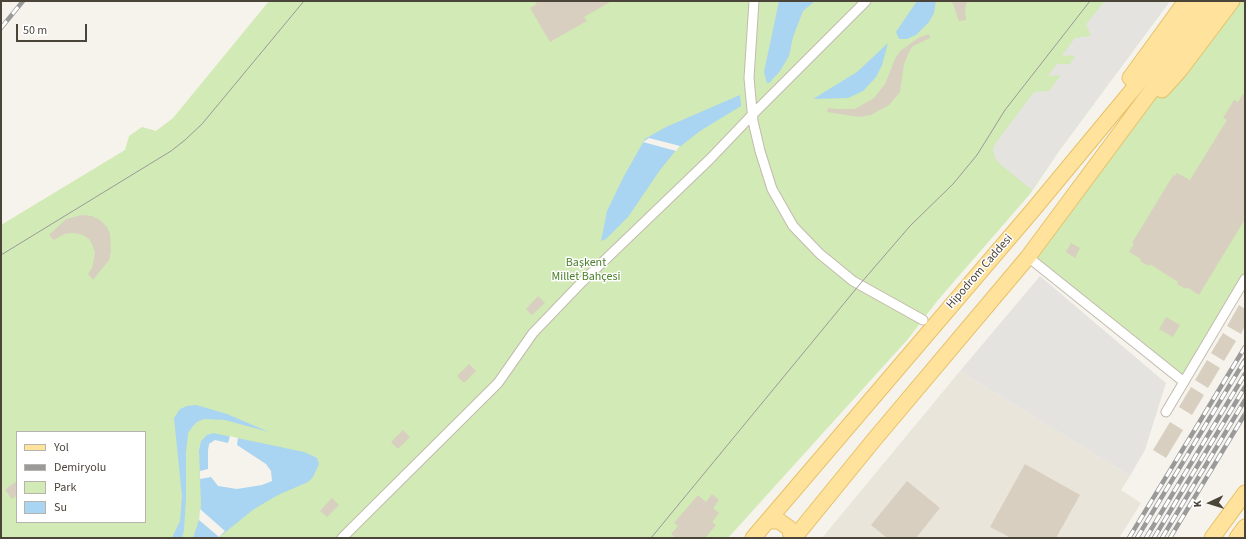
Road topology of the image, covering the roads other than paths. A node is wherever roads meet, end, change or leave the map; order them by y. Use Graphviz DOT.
graph roads {
  1 [pos="754,1"];
  2 [pos="866,1"];
  3 [pos="1186,1"];
  4 [pos="1202,1"];
  5 [pos="1218,1"];
  6 [pos="1232,1"];
  7 [pos="1160,67"];
  8 [pos="753,114"];
  9 [pos="1097,131"];
  10 [pos="1111,147"];
  11 [pos="1028,257"];
  12 [pos="1245,279"];
  13 [pos="923,320"];
  14 [pos="1184,382"];
  15 [pos="1166,412"];
  16 [pos="1245,492"];
  17 [pos="768,521"];
  18 [pos="1245,527"];
  19 [pos="342,538"];
  20 [pos="753,538"];
  21 [pos="793,538"];
  22 [pos="1212,538"];
  23 [pos="1238,538"];
  1 -- 8 [label="street"];
  2 -- 8 [label="street"];
  3 -- 9 [label="main road"];
  4 -- 7 [label="main road, Hipodrom Caddesi"];
  5 -- 7 [label="main road, Hipodrom Caddesi"];
  6 -- 10 [label="main road"];
  7 -- 9 [label="main road, Hipodrom Caddesi"];
  7 -- 10 [label="main road, Hipodrom Caddesi"];
  8 -- 13 [label="street"];
  8 -- 19 [label="street"];
  9 -- 17 [label="main road, Hipodrom Caddesi"];
  10 -- 11 [label="main road, Hipodrom Caddesi"];
  11 -- 14 [label="street"];
  11 -- 21 [label="main road, Hipodrom Caddesi"];
  12 -- 14 [label="street"];
  14 -- 15 [label="street"];
  16 -- 22 [label="main road"];
  17 -- 20 [label="main road, Hipodrom Caddesi"];
  17 -- 21 [label="main road"];
  18 -- 23 [label="main road"];
}
